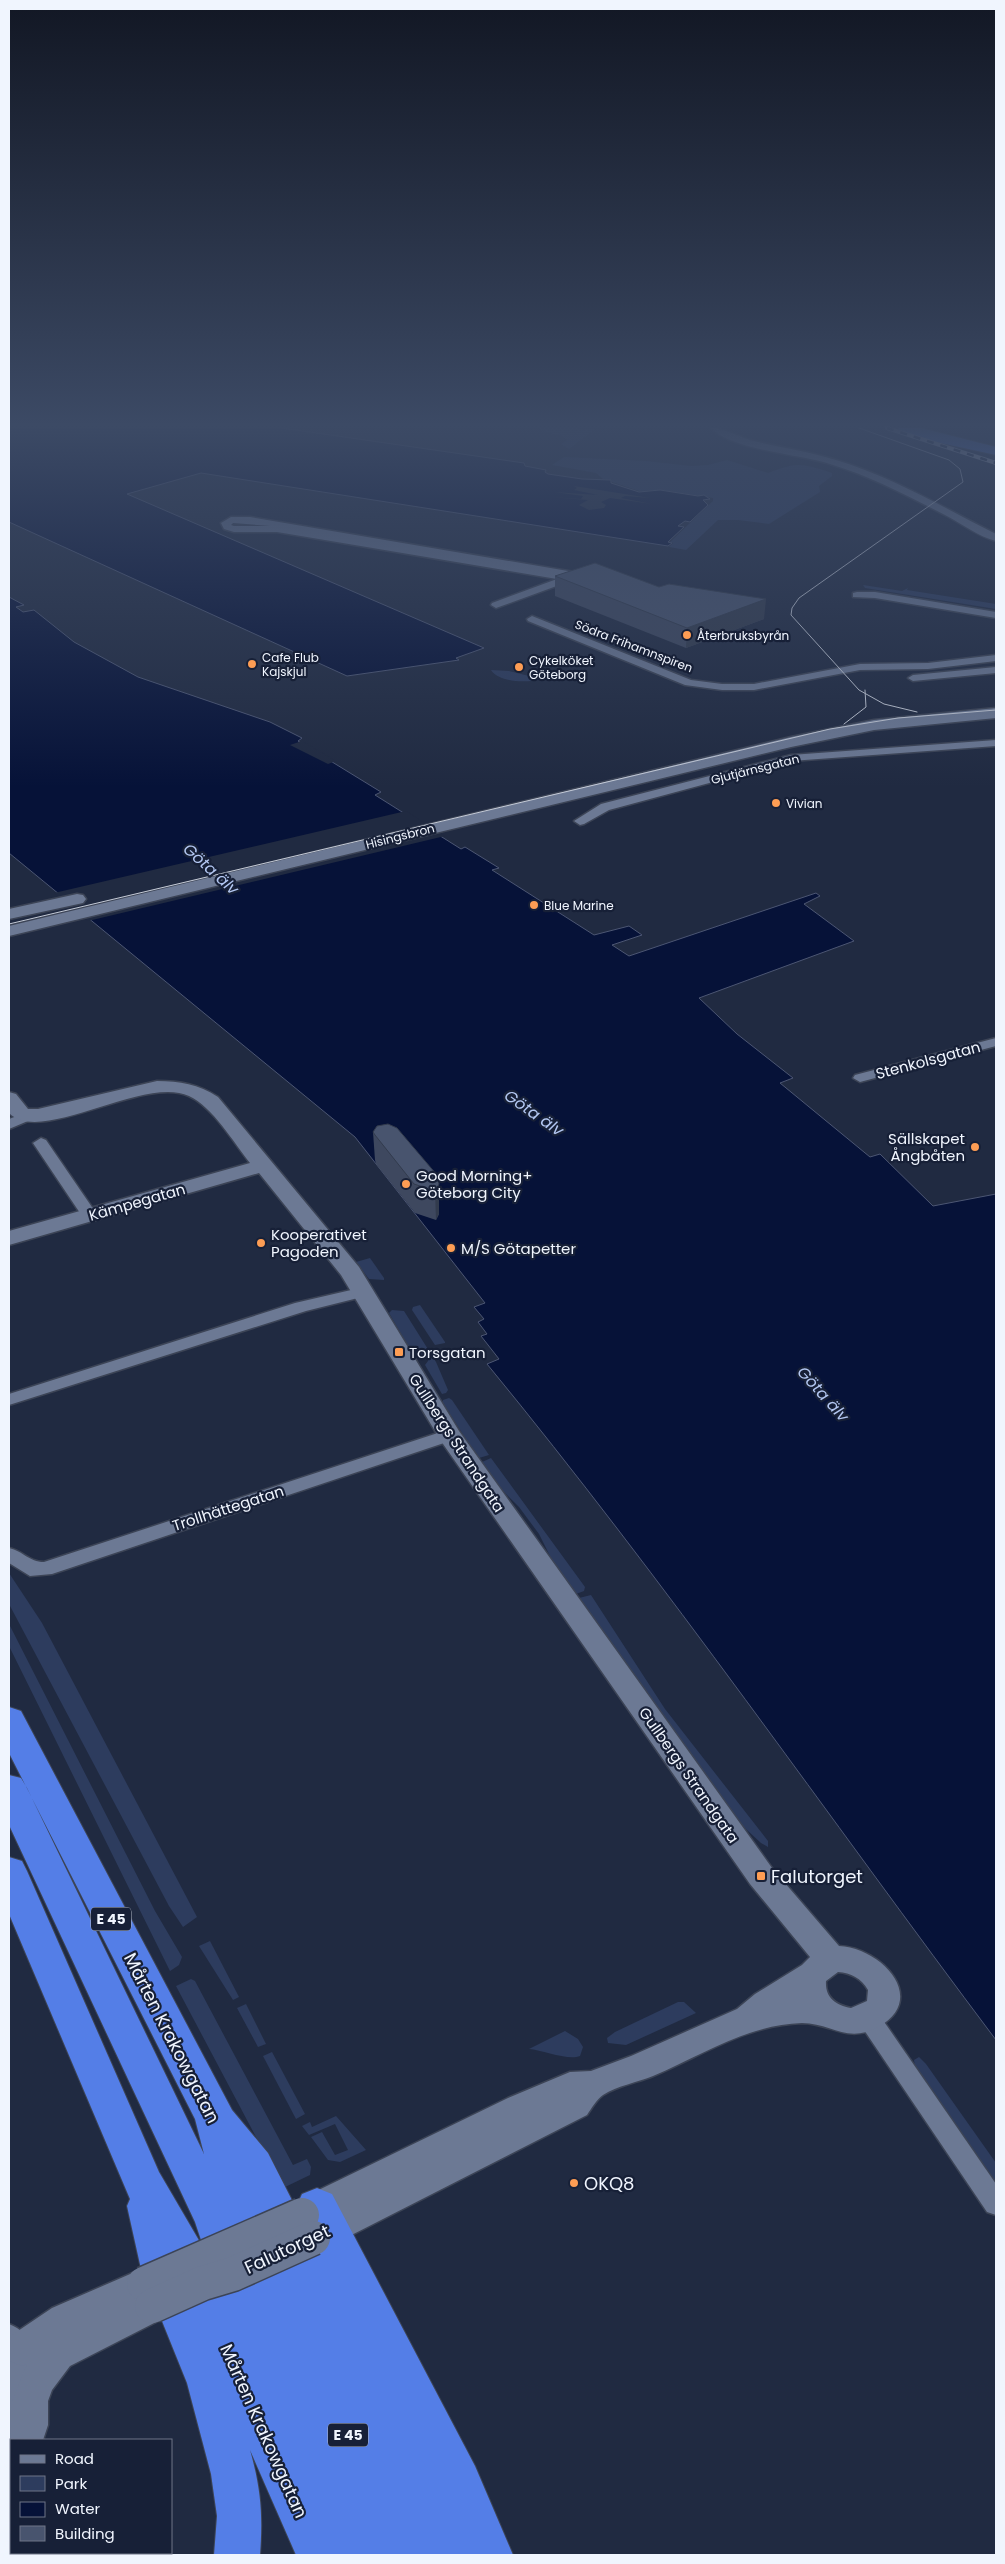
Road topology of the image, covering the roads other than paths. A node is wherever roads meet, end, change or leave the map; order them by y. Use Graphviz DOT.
graph roads {
  1 [pos="388,548"];
  2 [pos="413,548"];
  3 [pos="569,578"];
  4 [pos="857,595"];
  5 [pos="496,604"];
  6 [pos="995,614"];
  7 [pos="532,620"];
  8 [pos="996,658"];
  9 [pos="996,670"];
  10 [pos="913,678"];
  11 [pos="996,700"];
  12 [pos="996,704"];
  13 [pos="921,709"];
  14 [pos="996,713"];
  15 [pos="996,743"];
  16 [pos="593,784"];
  17 [pos="580,821"];
  18 [pos="9,914"];
  19 [pos="9,931"];
  20 [pos="996,1042"];
  21 [pos="860,1078"];
  22 [pos="9,1098"];
  23 [pos="30,1115"];
  24 [pos="9,1124"];
  25 [pos="41,1143"];
  26 [pos="265,1165"];
  27 [pos="90,1216"];
  28 [pos="9,1238"];
  29 [pos="364,1292"];
  30 [pos="9,1400"];
  31 [pos="450,1435"];
  32 [pos="9,1554"];
  33 [pos="9,1720"];
  34 [pos="10,1790"];
  35 [pos="9,1871"];
  36 [pos="822,1968"];
  37 [pos="826,2014"];
  38 [pos="868,2017"];
  39 [pos="748,2018"];
  40 [pos="215,2117"];
  41 [pos="143,2183"];
  42 [pos="996,2204"];
  43 [pos="315,2222"];
  44 [pos="228,2261"];
  45 [pos="148,2295"];
  46 [pos="16,2343"];
  47 [pos="9,2389"];
  48 [pos="23,2439"];
  49 [pos="24,2439"];
  50 [pos="237,2555"];
  51 [pos="320,2555"];
  52 [pos="363,2555"];
  53 [pos="404,2555"];
  54 [pos="447,2555"];
  55 [pos="490,2555"];
  1 -- 3 [label="street"];
  2 -- 3 [label="street"];
  3 -- 5 [label="street"];
  4 -- 6 [label="street"];
  7 -- 8 [label="street, Södra Frihamnspiren"];
  9 -- 10 [label="street"];
  11 -- 13 [label="main road"];
  12 -- 13 [label="main road"];
  13 -- 16 [label="main road, Hisingsbron"];
  14 -- 16 [label="main road, Hisingsbron"];
  15 -- 17 [label="street, Gjutjärnsgatan"];
  16 -- 18 [label="main road, Hisingsbron"];
  16 -- 19 [label="main road, Hisingsbron"];
  20 -- 21 [label="street, Stenkolsgatan"];
  22 -- 23 [label="main road"];
  23 -- 24 [label="street"];
  23 -- 26 [label="main road, Gullbergs Strandgata"];
  25 -- 27 [label="street"];
  26 -- 27 [label="main road, Kämpegatan"];
  26 -- 29 [label="main road, Gullbergs Strandgata"];
  27 -- 28 [label="main road, Kämpegatan"];
  29 -- 30 [label="street"];
  29 -- 31 [label="main road, Gullbergs Strandgata"];
  31 -- 32 [label="street, Trollhättegatan"];
  31 -- 36 [label="main road, Gullbergs Strandgata"];
  33 -- 40 [label="highway, Mårten Krakowgatan / E 45"];
  34 -- 44 [label="highway"];
  35 -- 41 [label="highway, Mårten Krakowgatan"];
  36 -- 37 [label="main road"];
  36 -- 38 [label="main road"];
  36 -- 39 [label="main road, Falutorget"];
  37 -- 38 [label="main road"];
  37 -- 39 [label="main road, Falutorget"];
  38 -- 42 [label="street"];
  39 -- 43 [label="main road, Falutorget"];
  40 -- 53 [label="highway, Mårten Krakowgatan / E 45"];
  40 -- 54 [label="highway"];
  41 -- 50 [label="highway"];
  41 -- 51 [label="highway, Mårten Krakowgatan"];
  43 -- 44 [label="main road, Falutorget, bridge"];
  43 -- 55 [label="highway"];
  44 -- 45 [label="main road, Falutorget, bridge"];
  44 -- 52 [label="highway"];
  45 -- 46 [label="main road, Falutorget"];
  45 -- 49 [label="main road, Falutorget"];
  46 -- 47 [label="street"];
  47 -- 48 [label="street"];
}
